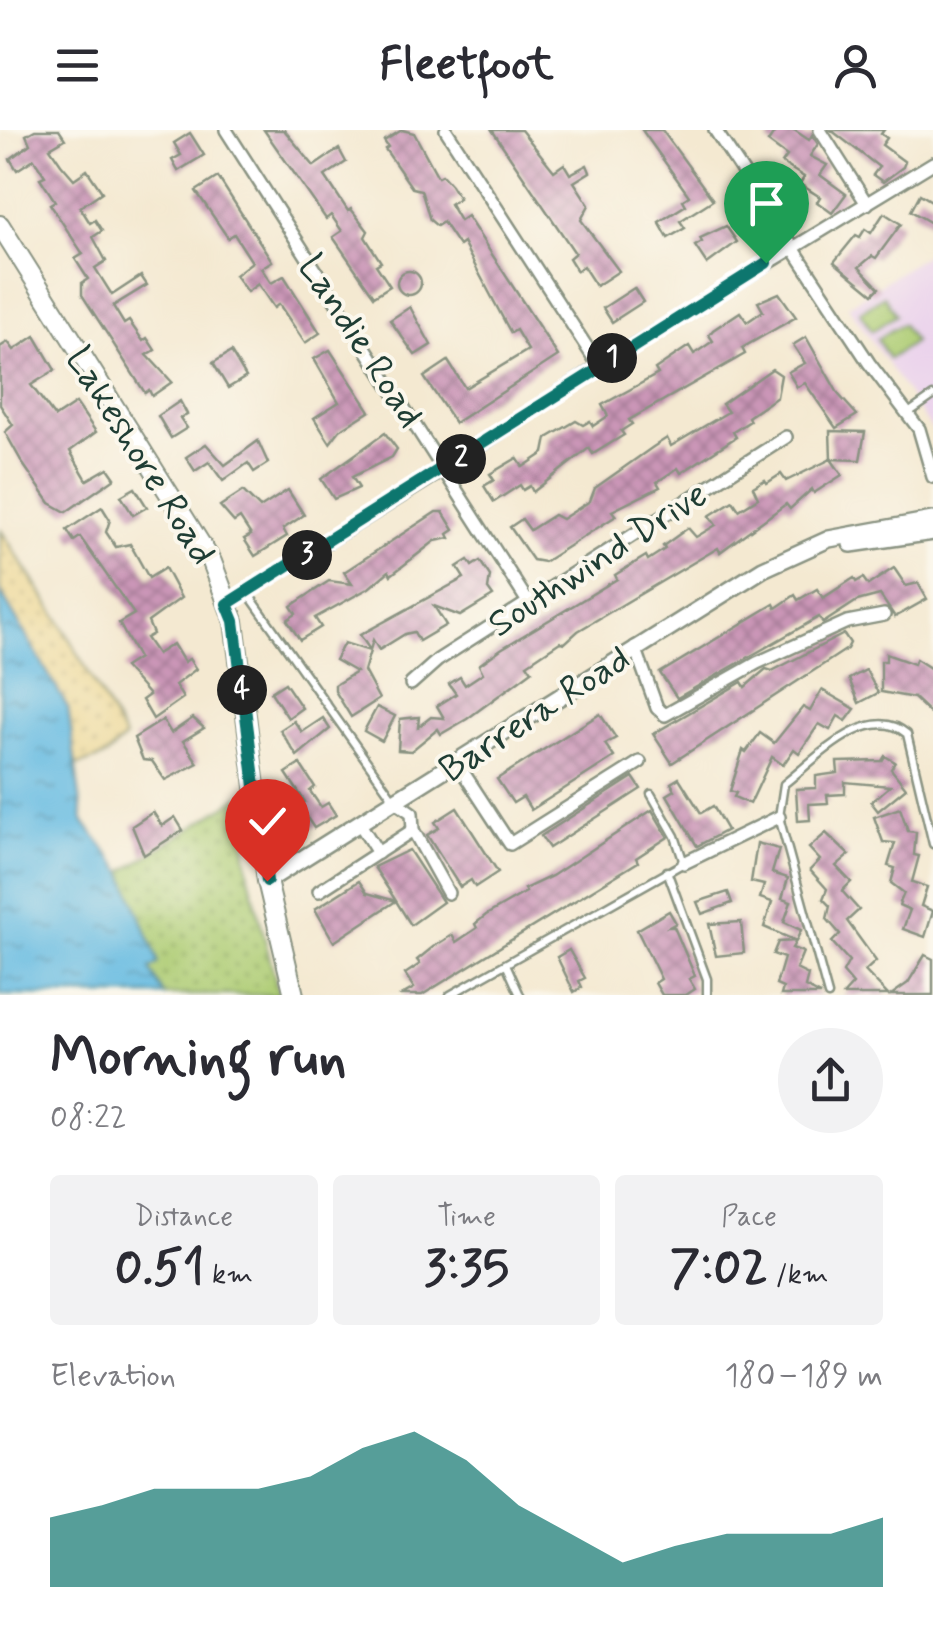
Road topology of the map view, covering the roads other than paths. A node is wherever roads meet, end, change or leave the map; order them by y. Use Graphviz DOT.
graph roads {
  1 [pos="226,130"];
  2 [pos="446,130"];
  3 [pos="714,130"];
  4 [pos="820,130"];
  5 [pos="933,163"];
  6 [pos="867,204"];
  7 [pos="0,226"];
  8 [pos="792,246"];
  9 [pos="600,366"];
  10 [pos="933,396"];
  11 [pos="908,414"];
  12 [pos="786,437"];
  13 [pos="444,470"];
  14 [pos="933,478"];
  15 [pos="933,520"];
  16 [pos="933,532"];
  17 [pos="803,550"];
  18 [pos="247,592"];
  19 [pos="528,602"];
  20 [pos="227,604"];
  21 [pos="884,616"];
  22 [pos="634,647"];
  23 [pos="410,684"];
  24 [pos="640,762"];
  25 [pos="458,763"];
  26 [pos="650,794"];
  27 [pos="396,802"];
  28 [pos="779,816"];
  29 [pos="360,824"];
  30 [pos="413,830"];
  31 [pos="933,844"];
  32 [pos="378,852"];
  33 [pos="684,863"];
  34 [pos="667,871"];
  35 [pos="267,881"];
  36 [pos="319,891"];
  37 [pos="448,894"];
  38 [pos="506,964"];
  39 [pos="294,995"];
  40 [pos="450,995"];
  41 [pos="520,995"];
  42 [pos="707,995"];
  43 [pos="828,995"];
  1 -- 13 [label="street, Landie Road"];
  2 -- 9 [label="street"];
  3 -- 8 [label="street"];
  4 -- 6 [label="street"];
  5 -- 6 [label="street"];
  6 -- 8 [label="street"];
  7 -- 20 [label="main road, Lakeshore Road"];
  8 -- 9 [label="street"];
  8 -- 11 [label="street"];
  9 -- 13 [label="street"];
  10 -- 11 [label="lane"];
  11 -- 14 [label="street"];
  12 -- 19 [label="street, Southwind Drive"];
  13 -- 18 [label="street"];
  13 -- 19 [label="street, Landie Road"];
  15 -- 17 [label="street, Barrera Road"];
  16 -- 17 [label="street, Barrera Road"];
  17 -- 22 [label="street, Barrera Road"];
  18 -- 20 [label="street"];
  18 -- 27 [label="lane"];
  19 -- 23 [label="street, Southwind Drive"];
  20 -- 35 [label="main road, Lakeshore Road"];
  21 -- 22 [label="street"];
  22 -- 25 [label="street, Barrera Road"];
  24 -- 25 [label="street"];
  25 -- 27 [label="street, Barrera Road"];
  26 -- 33 [label="lane"];
  27 -- 29 [label="street, Barrera Road"];
  27 -- 30 [label="street"];
  28 -- 31 [label="lane"];
  28 -- 33 [label="street"];
  28 -- 43 [label="lane"];
  29 -- 32 [label="street"];
  29 -- 35 [label="street, Barrera Road"];
  30 -- 32 [label="street"];
  30 -- 37 [label="street"];
  32 -- 36 [label="street"];
  33 -- 34 [label="lane"];
  34 -- 38 [label="lane"];
  34 -- 42 [label="lane"];
  35 -- 39 [label="main road, Lakeshore Road"];
  38 -- 40 [label="lane"];
  38 -- 41 [label="lane"];
}
